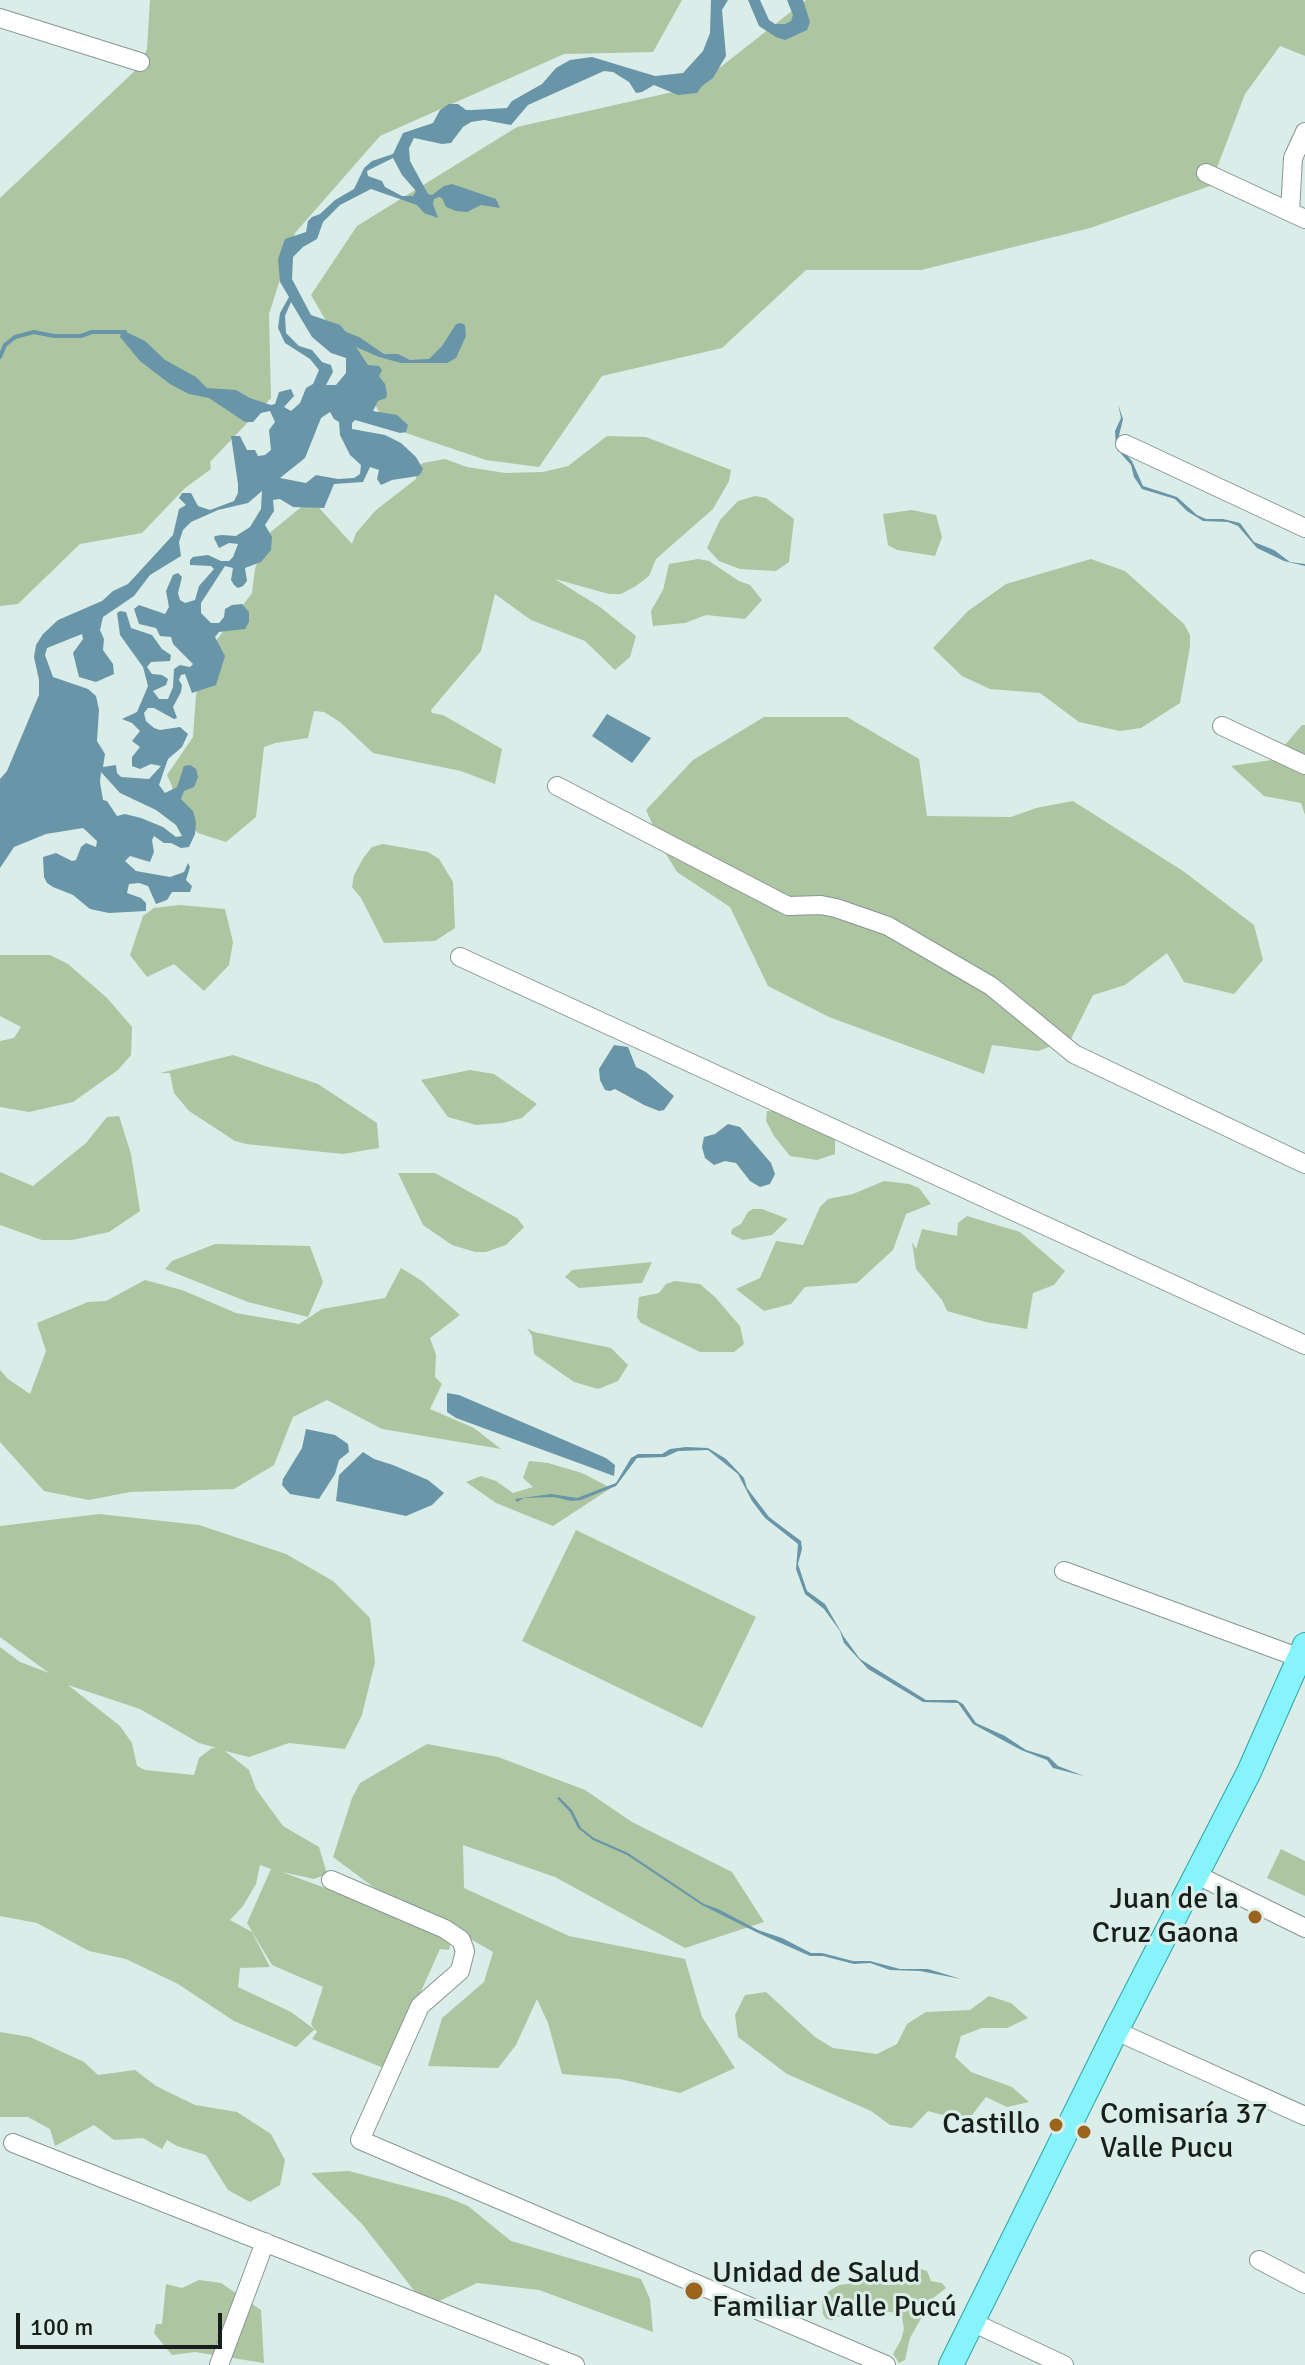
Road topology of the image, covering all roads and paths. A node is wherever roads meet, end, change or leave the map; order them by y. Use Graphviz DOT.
graph roads {
  1 [pos="0,18"];
  2 [pos="140,62"];
  3 [pos="1305,132"];
  4 [pos="1206,173"];
  5 [pos="1297,215"];
  6 [pos="1125,444"];
  7 [pos="1305,528"];
  8 [pos="1222,726"];
  9 [pos="1305,765"];
  10 [pos="557,786"];
  11 [pos="460,957"];
  12 [pos="1305,1164"];
  13 [pos="1305,1345"];
  14 [pos="1064,1571"];
  15 [pos="1304,1649"];
  16 [pos="1197,1875"];
  17 [pos="331,1880"];
  18 [pos="1305,1928"];
  19 [pos="1116,2031"];
  20 [pos="1305,2116"];
  21 [pos="13,2143"];
  22 [pos="265,2242"];
  23 [pos="1259,2260"];
  24 [pos="1305,2284"];
  25 [pos="972,2322"];
  26 [pos="219,2365"];
  27 [pos="575,2365"];
  28 [pos="886,2365"];
  29 [pos="951,2365"];
  30 [pos="1064,2365"];
  1 -- 2 [label="street"];
  3 -- 5 [label="street"];
  4 -- 5 [label="street"];
  6 -- 7 [label="street"];
  8 -- 9 [label="street"];
  10 -- 12 [label="street"];
  11 -- 13 [label="street"];
  14 -- 15 [label="street"];
  15 -- 16 [label="main road"];
  16 -- 18 [label="street"];
  16 -- 19 [label="main road"];
  17 -- 28 [label="street"];
  19 -- 20 [label="street"];
  19 -- 25 [label="main road"];
  21 -- 22 [label="street"];
  22 -- 26 [label="street"];
  22 -- 27 [label="street"];
  23 -- 24 [label="street"];
  25 -- 29 [label="main road"];
  25 -- 30 [label="street"];
}
